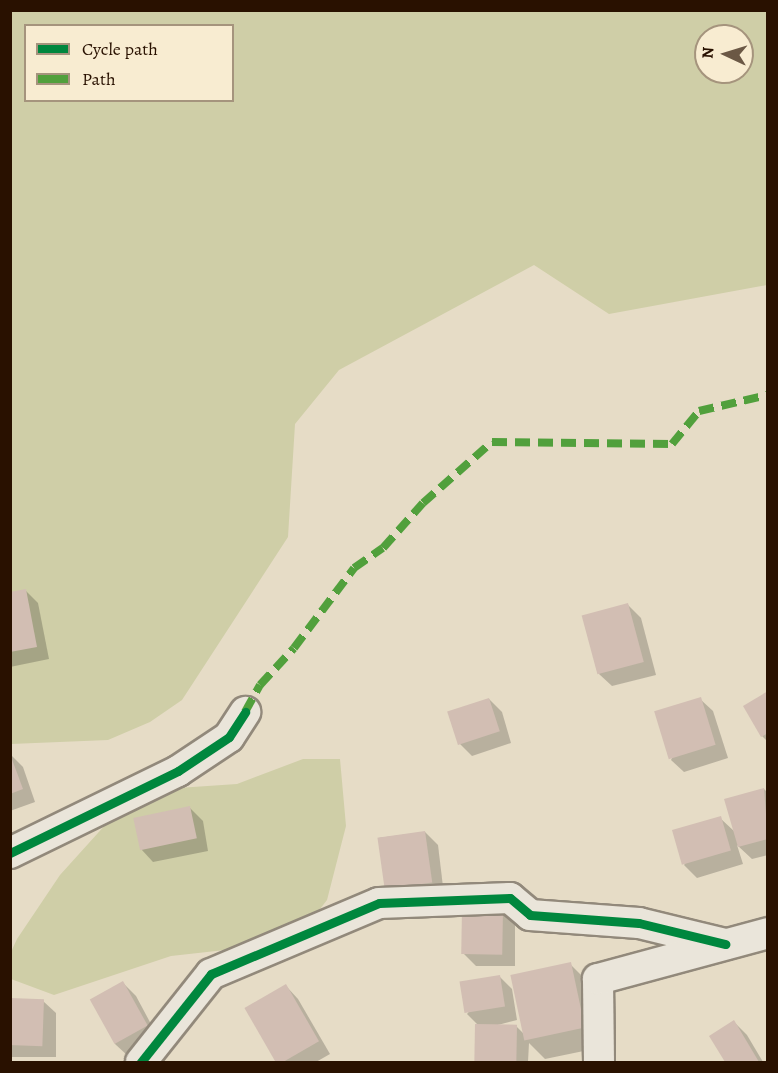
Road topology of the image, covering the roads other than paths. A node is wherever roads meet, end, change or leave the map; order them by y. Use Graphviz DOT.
graph roads {
  1 [pos="245,712"];
  2 [pos="10,853"];
  3 [pos="768,933"];
  4 [pos="725,944"];
  5 [pos="141,1062"];
  6 [pos="599,1062"];
  1 -- 2 [label="street"];
  3 -- 4 [label="street"];
  4 -- 5 [label="street"];
  4 -- 6 [label="street"];
}
